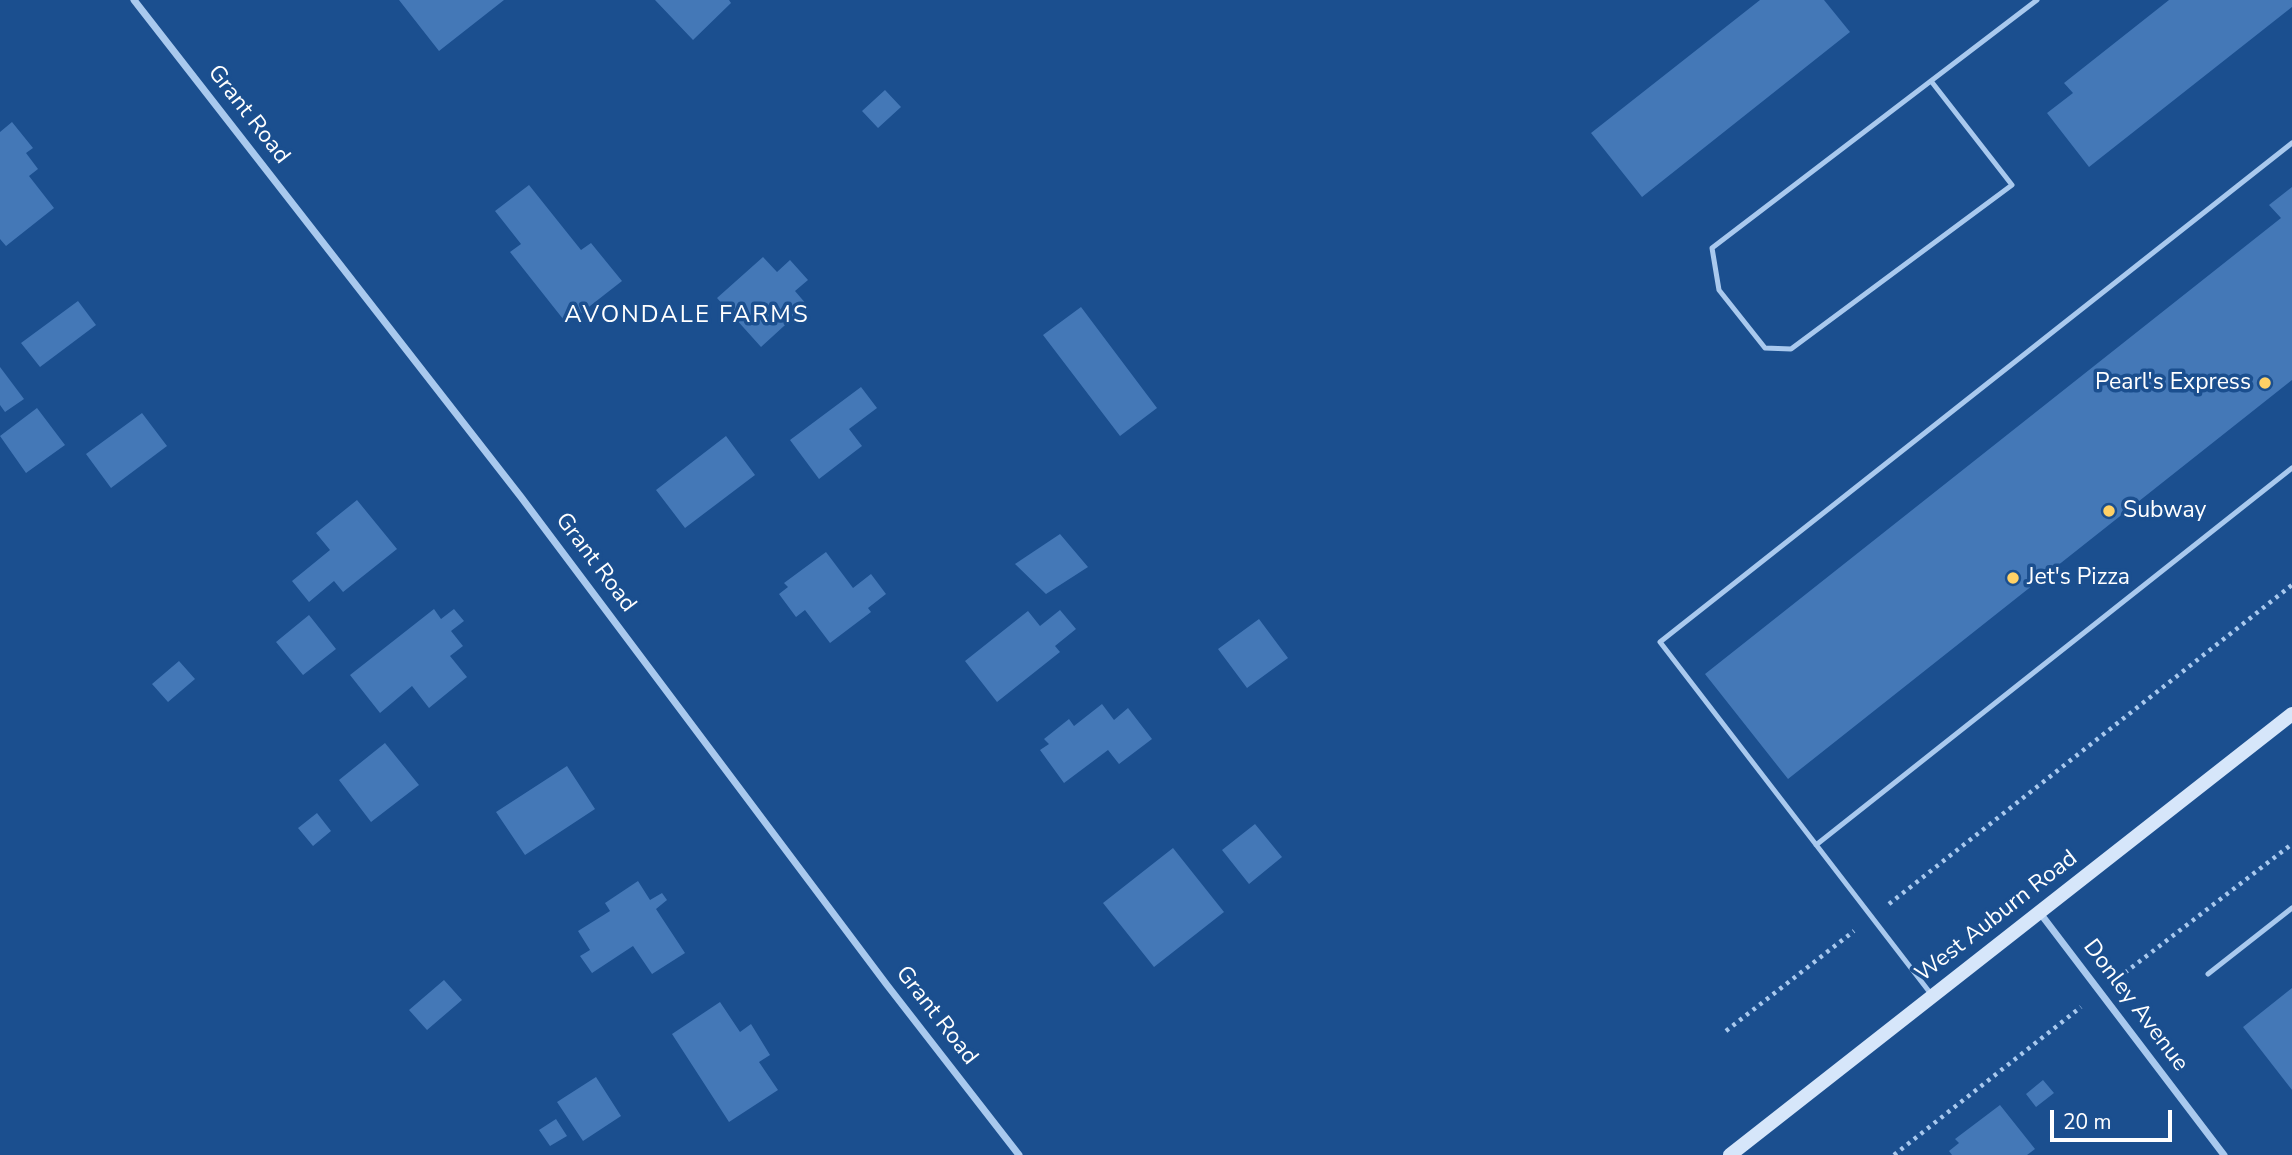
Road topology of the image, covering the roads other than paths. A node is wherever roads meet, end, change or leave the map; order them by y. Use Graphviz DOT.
graph roads {
  1 [pos="134,0"];
  2 [pos="2037,0"];
  3 [pos="1931,81"];
  4 [pos="2292,144"];
  5 [pos="2292,468"];
  6 [pos="2292,714"];
  7 [pos="1816,845"];
  8 [pos="2292,908"];
  9 [pos="2040,913"];
  10 [pos="2208,974"];
  11 [pos="1933,997"];
  12 [pos="1019,1155"];
  13 [pos="1730,1155"];
  14 [pos="2224,1155"];
  1 -- 12 [label="street, Grant Road"];
  2 -- 3 [label="lane"];
  3 -- 3 [label="lane"];
  4 -- 7 [label="lane"];
  5 -- 7 [label="lane"];
  6 -- 9 [label="main road, West Auburn Road"];
  7 -- 11 [label="lane"];
  8 -- 10 [label="lane"];
  9 -- 11 [label="main road, West Auburn Road"];
  9 -- 14 [label="street, Donley Avenue"];
  11 -- 13 [label="main road, West Auburn Road"];
}
